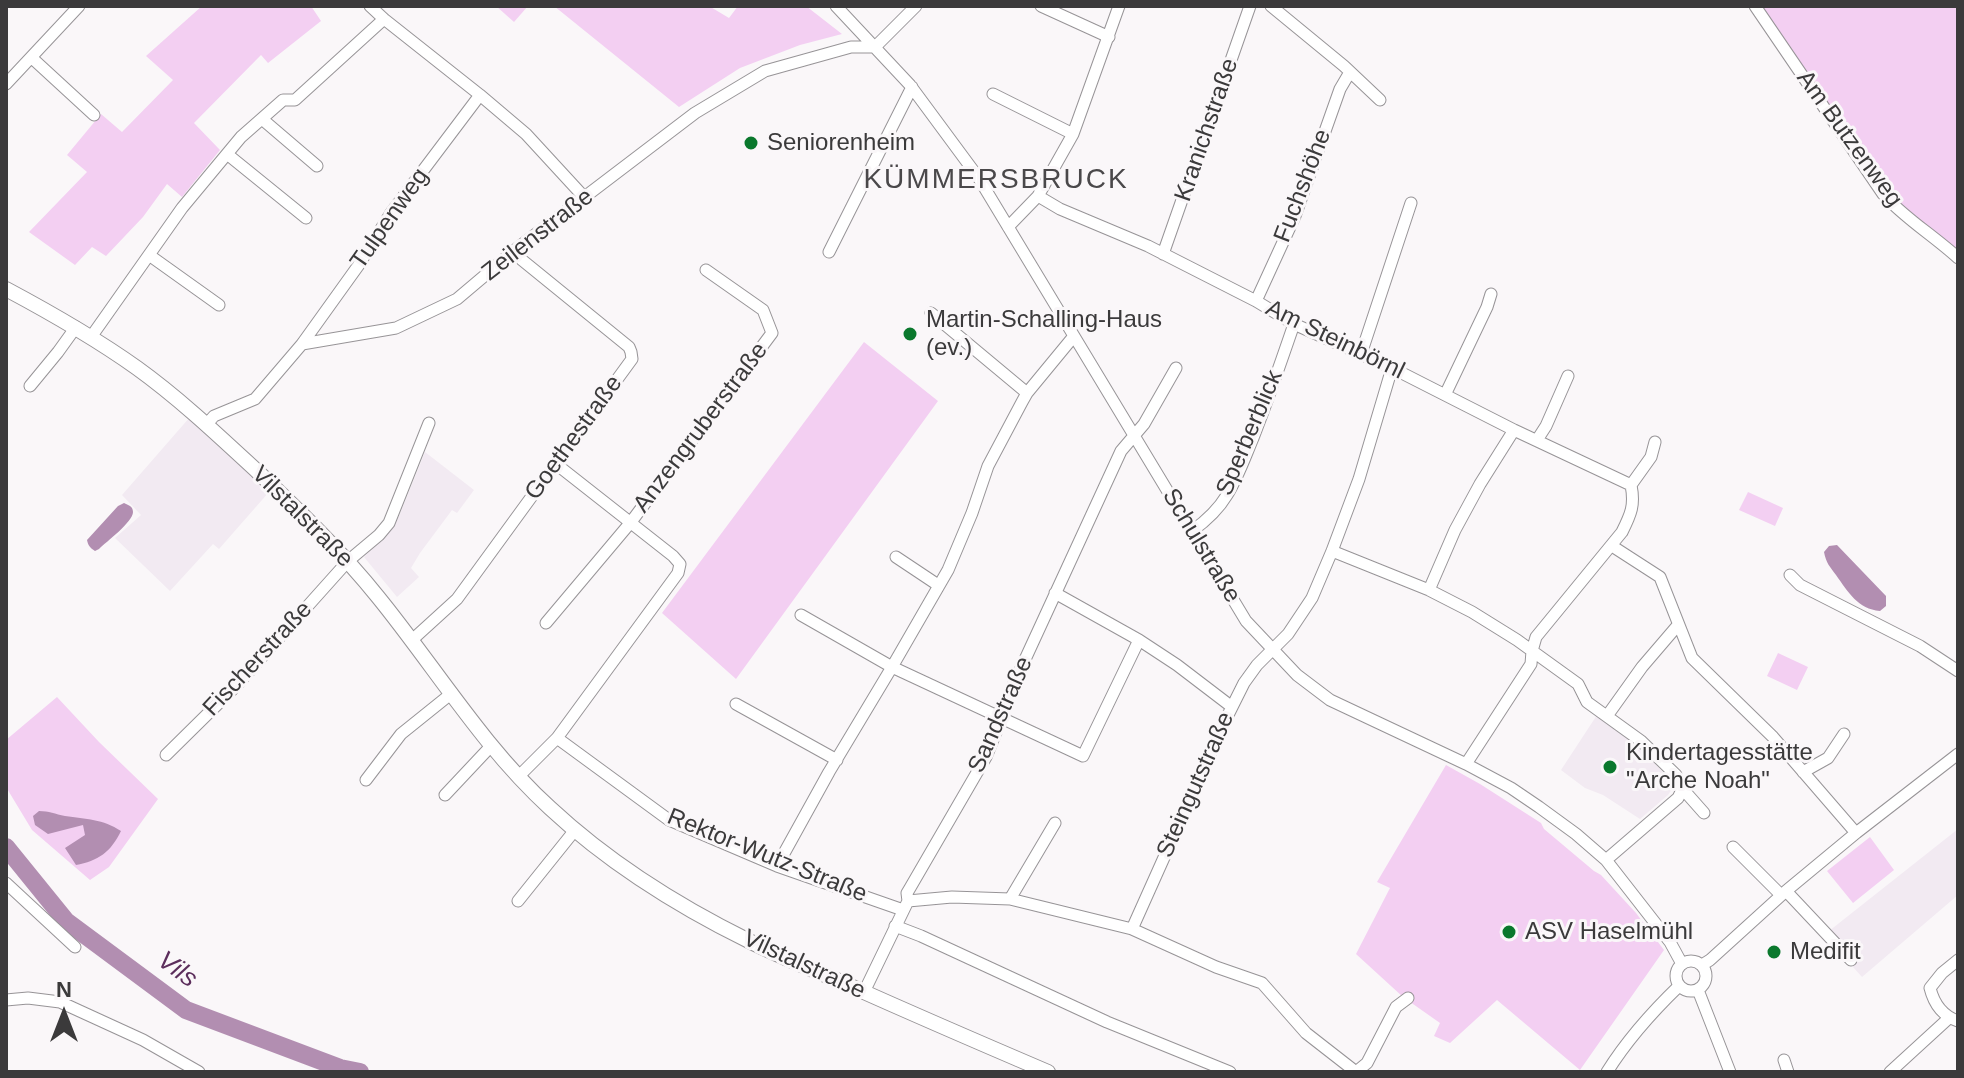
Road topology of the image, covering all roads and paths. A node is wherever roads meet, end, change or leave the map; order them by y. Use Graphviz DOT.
graph roads {
  1 [pos="79,6"];
  2 [pos="370,6"];
  3 [pos="836,6"];
  4 [pos="916,6"];
  5 [pos="1041,6"];
  6 [pos="1119,6"];
  7 [pos="1250,6"];
  8 [pos="1271,6"];
  9 [pos="1755,6"];
  10 [pos="384,19"];
  11 [pos="1109,37"];
  12 [pos="875,47"];
  13 [pos="32,58"];
  14 [pos="1350,72"];
  15 [pos="6,84"];
  16 [pos="912,87"];
  17 [pos="993,94"];
  18 [pos="480,95"];
  19 [pos="1380,100"];
  20 [pos="94,115"];
  21 [pos="262,119"];
  22 [pos="1073,134"];
  23 [pos="227,154"];
  24 [pos="317,166"];
  25 [pos="1038,196"];
  26 [pos="584,197"];
  27 [pos="1411,203"];
  28 [pos="306,218"];
  29 [pos="1008,227"];
  30 [pos="514,251"];
  31 [pos="829,252"];
  32 [pos="1163,254"];
  33 [pos="149,255"];
  34 [pos="1958,258"];
  35 [pos="706,270"];
  36 [pos="6,289"];
  37 [pos="1491,294"];
  38 [pos="1256,301"];
  39 [pos="219,305"];
  40 [pos="931,313"];
  41 [pos="1294,324"];
  42 [pos="76,327"];
  43 [pos="1074,336"];
  44 [pos="91,337"];
  45 [pos="302,344"];
  46 [pos="1361,354"];
  47 [pos="1176,368"];
  48 [pos="1392,368"];
  49 [pos="1568,376"];
  50 [pos="30,386"];
  51 [pos="1027,393"];
  52 [pos="1445,395"];
  53 [pos="429,423"];
  54 [pos="206,425"];
  55 [pos="1514,430"];
  56 [pos="1135,434"];
  57 [pos="1537,440"];
  58 [pos="1655,442"];
  59 [pos="556,464"];
  60 [pos="1631,485"];
  61 [pos="631,522"];
  62 [pos="1192,531"];
  63 [pos="1612,546"];
  64 [pos="1332,551"];
  65 [pos="896,557"];
  66 [pos="348,561"];
  67 [pos="1790,575"];
  68 [pos="938,585"];
  69 [pos="1429,590"];
  70 [pos="1055,593"];
  71 [pos="801,615"];
  72 [pos="546,623"];
  73 [pos="1678,625"];
  74 [pos="412,640"];
  75 [pos="1139,640"];
  76 [pos="1273,649"];
  77 [pos="1532,651"];
  78 [pos="892,667"];
  79 [pos="1958,671"];
  80 [pos="452,693"];
  81 [pos="736,704"];
  82 [pos="1232,707"];
  83 [pos="999,716"];
  84 [pos="1607,716"];
  85 [pos="1844,734"];
  86 [pos="557,738"];
  87 [pos="492,745"];
  88 [pos="1958,754"];
  89 [pos="166,755"];
  90 [pos="837,760"];
  91 [pos="1466,764"];
  92 [pos="1803,772"];
  93 [pos="519,776"];
  94 [pos="366,780"];
  95 [pos="1681,787"];
  96 [pos="445,795"];
  97 [pos="1704,813"];
  98 [pos="1055,823"];
  99 [pos="575,830"];
  100 [pos="1856,833"];
  101 [pos="1733,847"];
  102 [pos="1606,860"];
  103 [pos="777,866"];
  104 [pos="6,883"];
  105 [pos="1784,893"];
  106 [pos="1010,899"];
  107 [pos="518,901"];
  108 [pos="906,905"];
  109 [pos="895,926"];
  110 [pos="1132,929"];
  111 [pos="75,947"];
  112 [pos="1851,960"];
  113 [pos="1958,960"];
  114 [pos="1682,964"];
  115 [pos="1702,965"];
  116 [pos="1679,986"];
  117 [pos="1698,990"];
  118 [pos="864,992"];
  119 [pos="1408,998"];
  120 [pos="6,1000"];
  121 [pos="1953,1020"];
  122 [pos="1784,1060"];
  123 [pos="199,1072"];
  124 [pos="1048,1072"];
  125 [pos="1230,1072"];
  126 [pos="1356,1072"];
  127 [pos="1607,1072"];
  128 [pos="1730,1072"];
  129 [pos="1788,1072"];
  130 [pos="1890,1072"];
  1 -- 13 [label="street"];
  2 -- 10 [label="street"];
  3 -- 12 [label="street, Schulstraße"];
  4 -- 12 [label="street"];
  5 -- 11 [label="street"];
  6 -- 11 [label="street"];
  7 -- 32 [label="street, Kranichstraße"];
  8 -- 14 [label="street"];
  9 -- 34 [label="street, Am Butzenweg"];
  10 -- 18 [label="street"];
  10 -- 21 [label="street"];
  11 -- 22 [label="street"];
  12 -- 16 [label="street, Schulstraße"];
  12 -- 26 [label="street, Zeilenstraße"];
  13 -- 15 [label="street"];
  13 -- 20 [label="street"];
  14 -- 19 [label="street"];
  14 -- 38 [label="street, Fuchshöhe"];
  16 -- 29 [label="street, Schulstraße"];
  16 -- 31 [label="street"];
  17 -- 22 [label="street"];
  18 -- 26 [label="street"];
  18 -- 45 [label="street, Tulpenweg"];
  21 -- 23 [label="street"];
  21 -- 24 [label="street"];
  22 -- 25 [label="street"];
  23 -- 28 [label="street"];
  23 -- 33 [label="street"];
  25 -- 29 [label="street"];
  25 -- 32 [label="street, Am Steinbörnl"];
  26 -- 30 [label="street, Zeilenstraße"];
  27 -- 46 [label="street"];
  29 -- 43 [label="street, Schulstraße"];
  30 -- 45 [label="street, Zeilenstraße"];
  30 -- 59 [label="street, Goethestraße"];
  32 -- 38 [label="street, Am Steinbörnl"];
  33 -- 39 [label="street"];
  33 -- 44 [label="street"];
  35 -- 61 [label="street, Anzengruberstraße"];
  36 -- 42 [label="main road, Vilstalstraße"];
  37 -- 52 [label="street"];
  38 -- 41 [label="street, Am Steinbörnl"];
  40 -- 51 [label="street"];
  41 -- 46 [label="street, Am Steinbörnl"];
  41 -- 62 [label="street, Sperberblick"];
  42 -- 44 [label="main road, Vilstalstraße"];
  42 -- 50 [label="street"];
  43 -- 51 [label="street"];
  43 -- 56 [label="street, Schulstraße"];
  44 -- 54 [label="main road, Vilstalstraße"];
  45 -- 54 [label="street"];
  46 -- 48 [label="street, Am Steinbörnl"];
  47 -- 56 [label="street, Sandstraße"];
  48 -- 52 [label="street, Am Steinbörnl"];
  48 -- 64 [label="street, Steingutstraße"];
  49 -- 57 [label="street"];
  51 -- 68 [label="street"];
  52 -- 55 [label="street, Am Steinbörnl"];
  53 -- 66 [label="street, Fischerstraße"];
  54 -- 66 [label="main road, Vilstalstraße"];
  55 -- 57 [label="street, Am Steinbörnl"];
  55 -- 69 [label="street"];
  56 -- 62 [label="street, Schulstraße"];
  56 -- 70 [label="street, Sandstraße"];
  57 -- 60 [label="street, Am Steinbörnl"];
  58 -- 60 [label="street"];
  59 -- 61 [label="street"];
  59 -- 74 [label="street, Goethestraße"];
  60 -- 63 [label="street"];
  61 -- 72 [label="street"];
  61 -- 86 [label="street"];
  62 -- 76 [label="street, Schulstraße"];
  63 -- 73 [label="street"];
  63 -- 77 [label="street"];
  64 -- 69 [label="street"];
  64 -- 76 [label="street, Steingutstraße"];
  65 -- 68 [label="street"];
  66 -- 74 [label="main road, Vilstalstraße"];
  66 -- 89 [label="street, Fischerstraße"];
  67 -- 79 [label="street"];
  68 -- 78 [label="street"];
  69 -- 77 [label="street"];
  70 -- 75 [label="street"];
  70 -- 83 [label="street, Sandstraße"];
  71 -- 78 [label="street"];
  73 -- 84 [label="street"];
  73 -- 92 [label="street"];
  74 -- 80 [label="main road, Vilstalstraße"];
  75 -- 82 [label="street"];
  75 -- 83 [label="street"];
  76 -- 82 [label="street, Steingutstraße"];
  76 -- 91 [label="street, Schulstraße"];
  77 -- 84 [label="street"];
  77 -- 91 [label="street"];
  78 -- 83 [label="street"];
  78 -- 90 [label="street"];
  80 -- 87 [label="main road, Vilstalstraße"];
  80 -- 94 [label="street"];
  81 -- 90 [label="street"];
  82 -- 110 [label="street, Steingutstraße"];
  83 -- 108 [label="street, Sandstraße"];
  84 -- 95 [label="street"];
  85 -- 92 [label="street"];
  86 -- 93 [label="street"];
  86 -- 103 [label="street, Rektor-Wutz-Straße"];
  87 -- 93 [label="main road, Vilstalstraße"];
  87 -- 96 [label="street"];
  88 -- 100 [label="street"];
  90 -- 103 [label="street"];
  91 -- 102 [label="street, Schulstraße"];
  92 -- 100 [label="street"];
  93 -- 99 [label="main road, Vilstalstraße"];
  95 -- 97 [label="street"];
  95 -- 102 [label="street"];
  98 -- 106 [label="street"];
  99 -- 107 [label="street"];
  99 -- 118 [label="main road, Vilstalstraße"];
  100 -- 105 [label="street"];
  101 -- 105 [label="street"];
  102 -- 114 [label="street, Schulstraße"];
  103 -- 108 [label="street, Rektor-Wutz-Straße"];
  104 -- 111 [label="street"];
  105 -- 112 [label="street"];
  105 -- 115 [label="street"];
  106 -- 108 [label="street"];
  106 -- 110 [label="street"];
  108 -- 109 [label="street, Sandstraße"];
  109 -- 118 [label="street, Sandstraße"];
  109 -- 125 [label="street"];
  110 -- 126 [label="street"];
  113 -- 121 [label="street"];
  114 -- 115 [label="street"];
  114 -- 116 [label="street"];
  115 -- 117 [label="street"];
  116 -- 117 [label="street"];
  116 -- 127 [label="street"];
  117 -- 128 [label="street"];
  118 -- 124 [label="main road, Vilstalstraße"];
  119 -- 126 [label="street"];
  120 -- 123 [label="street"];
  121 -- 130 [label="street"];
  122 -- 129 [label="street"];
}
